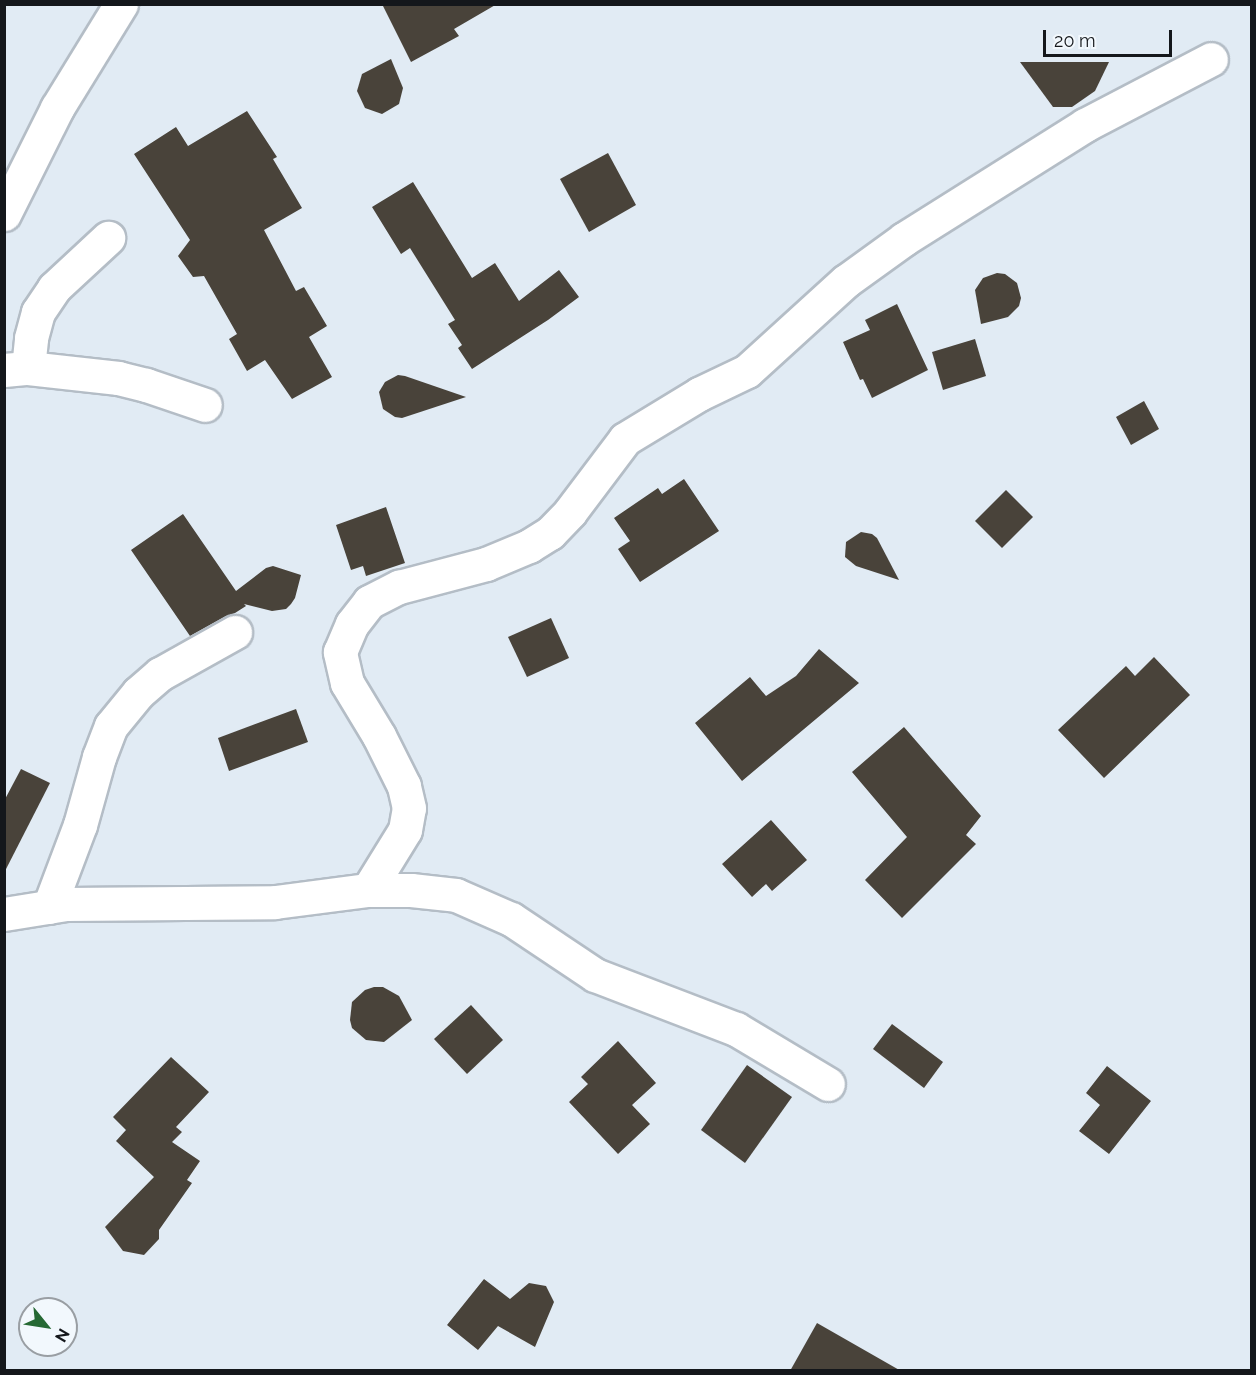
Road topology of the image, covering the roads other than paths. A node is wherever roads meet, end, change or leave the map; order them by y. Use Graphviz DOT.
graph roads {
  1 [pos="121,4"];
  2 [pos="1211,59"];
  3 [pos="4,214"];
  4 [pos="108,238"];
  5 [pos="16,369"];
  6 [pos="205,405"];
  7 [pos="235,632"];
  8 [pos="368,890"];
  9 [pos="49,907"];
  10 [pos="4,914"];
  11 [pos="828,1084"];
  1 -- 3 [label="street"];
  2 -- 8 [label="street"];
  4 -- 5 [label="street"];
  5 -- 6 [label="street"];
  7 -- 9 [label="street"];
  8 -- 9 [label="street"];
  8 -- 11 [label="street"];
  9 -- 10 [label="street"];
}
